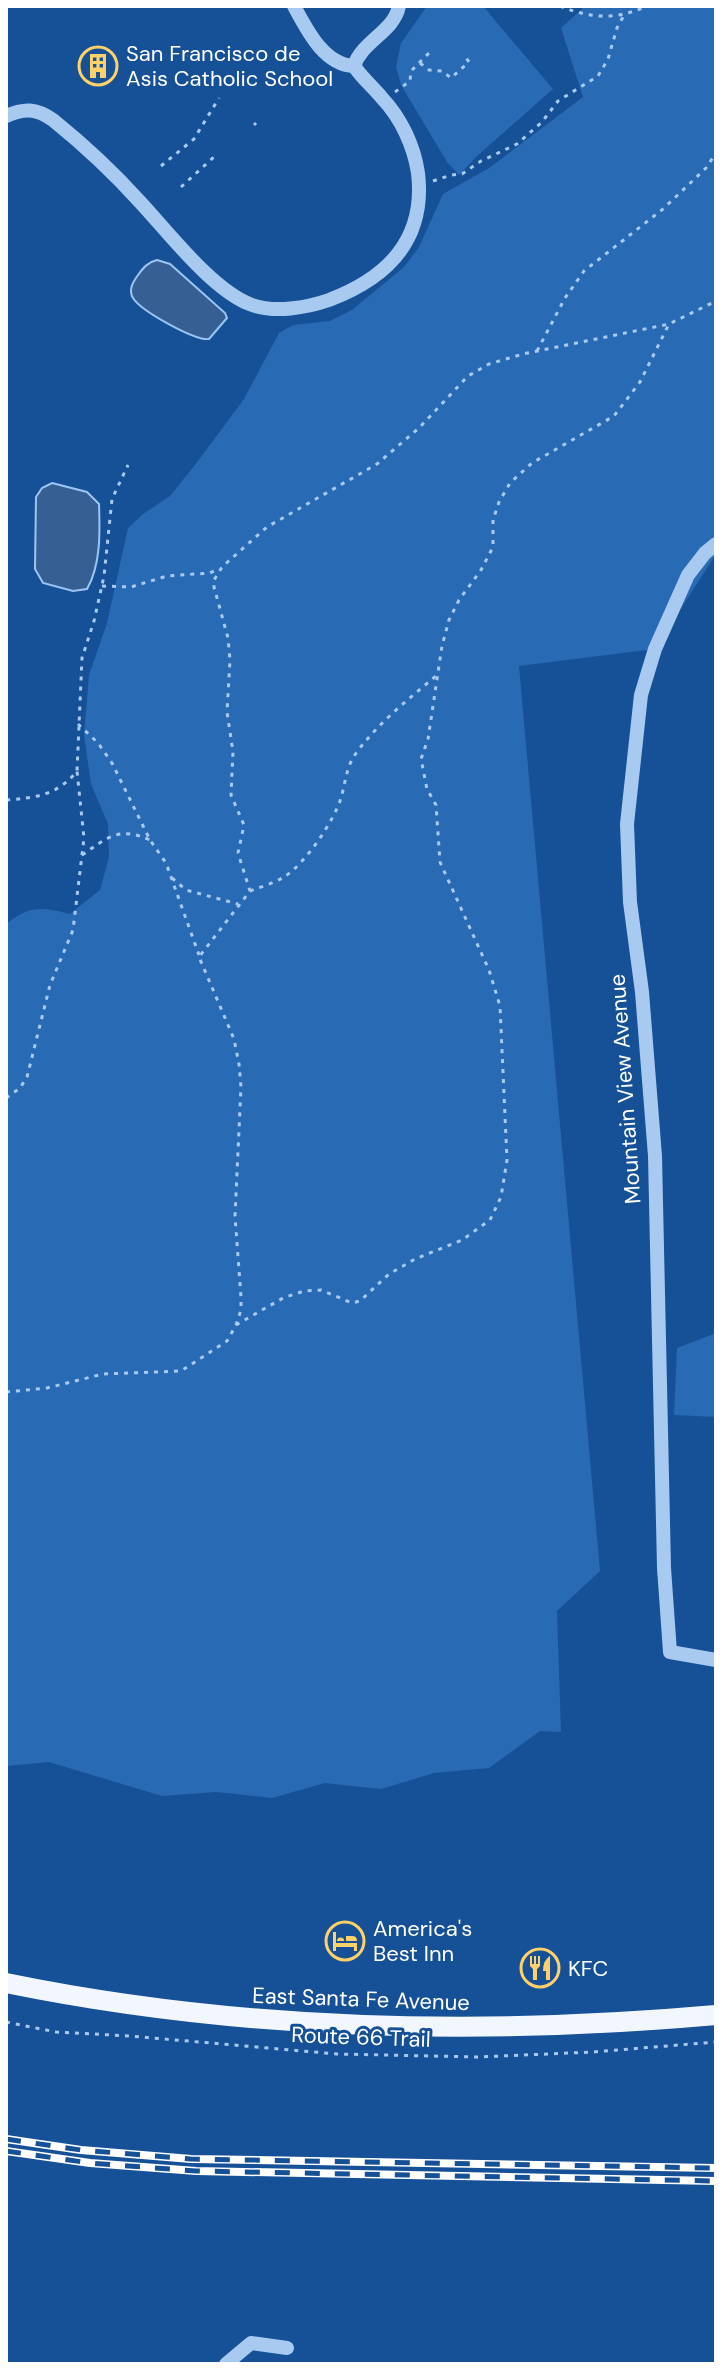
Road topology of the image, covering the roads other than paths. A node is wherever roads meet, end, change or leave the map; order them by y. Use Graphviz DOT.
graph roads {
  1 [pos="312,6"];
  2 [pos="399,6"];
  3 [pos="296,10"];
  4 [pos="354,66"];
  5 [pos="6,116"];
  6 [pos="716,544"];
  7 [pos="716,1660"];
  8 [pos="6,1983"];
  9 [pos="716,2015"];
  10 [pos="287,2348"];
  11 [pos="226,2364"];
  1 -- 3 [label="street"];
  2 -- 4 [label="street"];
  3 -- 4 [label="street"];
  4 -- 5 [label="street"];
  6 -- 7 [label="street, Mountain View Avenue"];
  8 -- 9 [label="main road, East Santa Fe Avenue"];
  10 -- 11 [label="street"];
}
